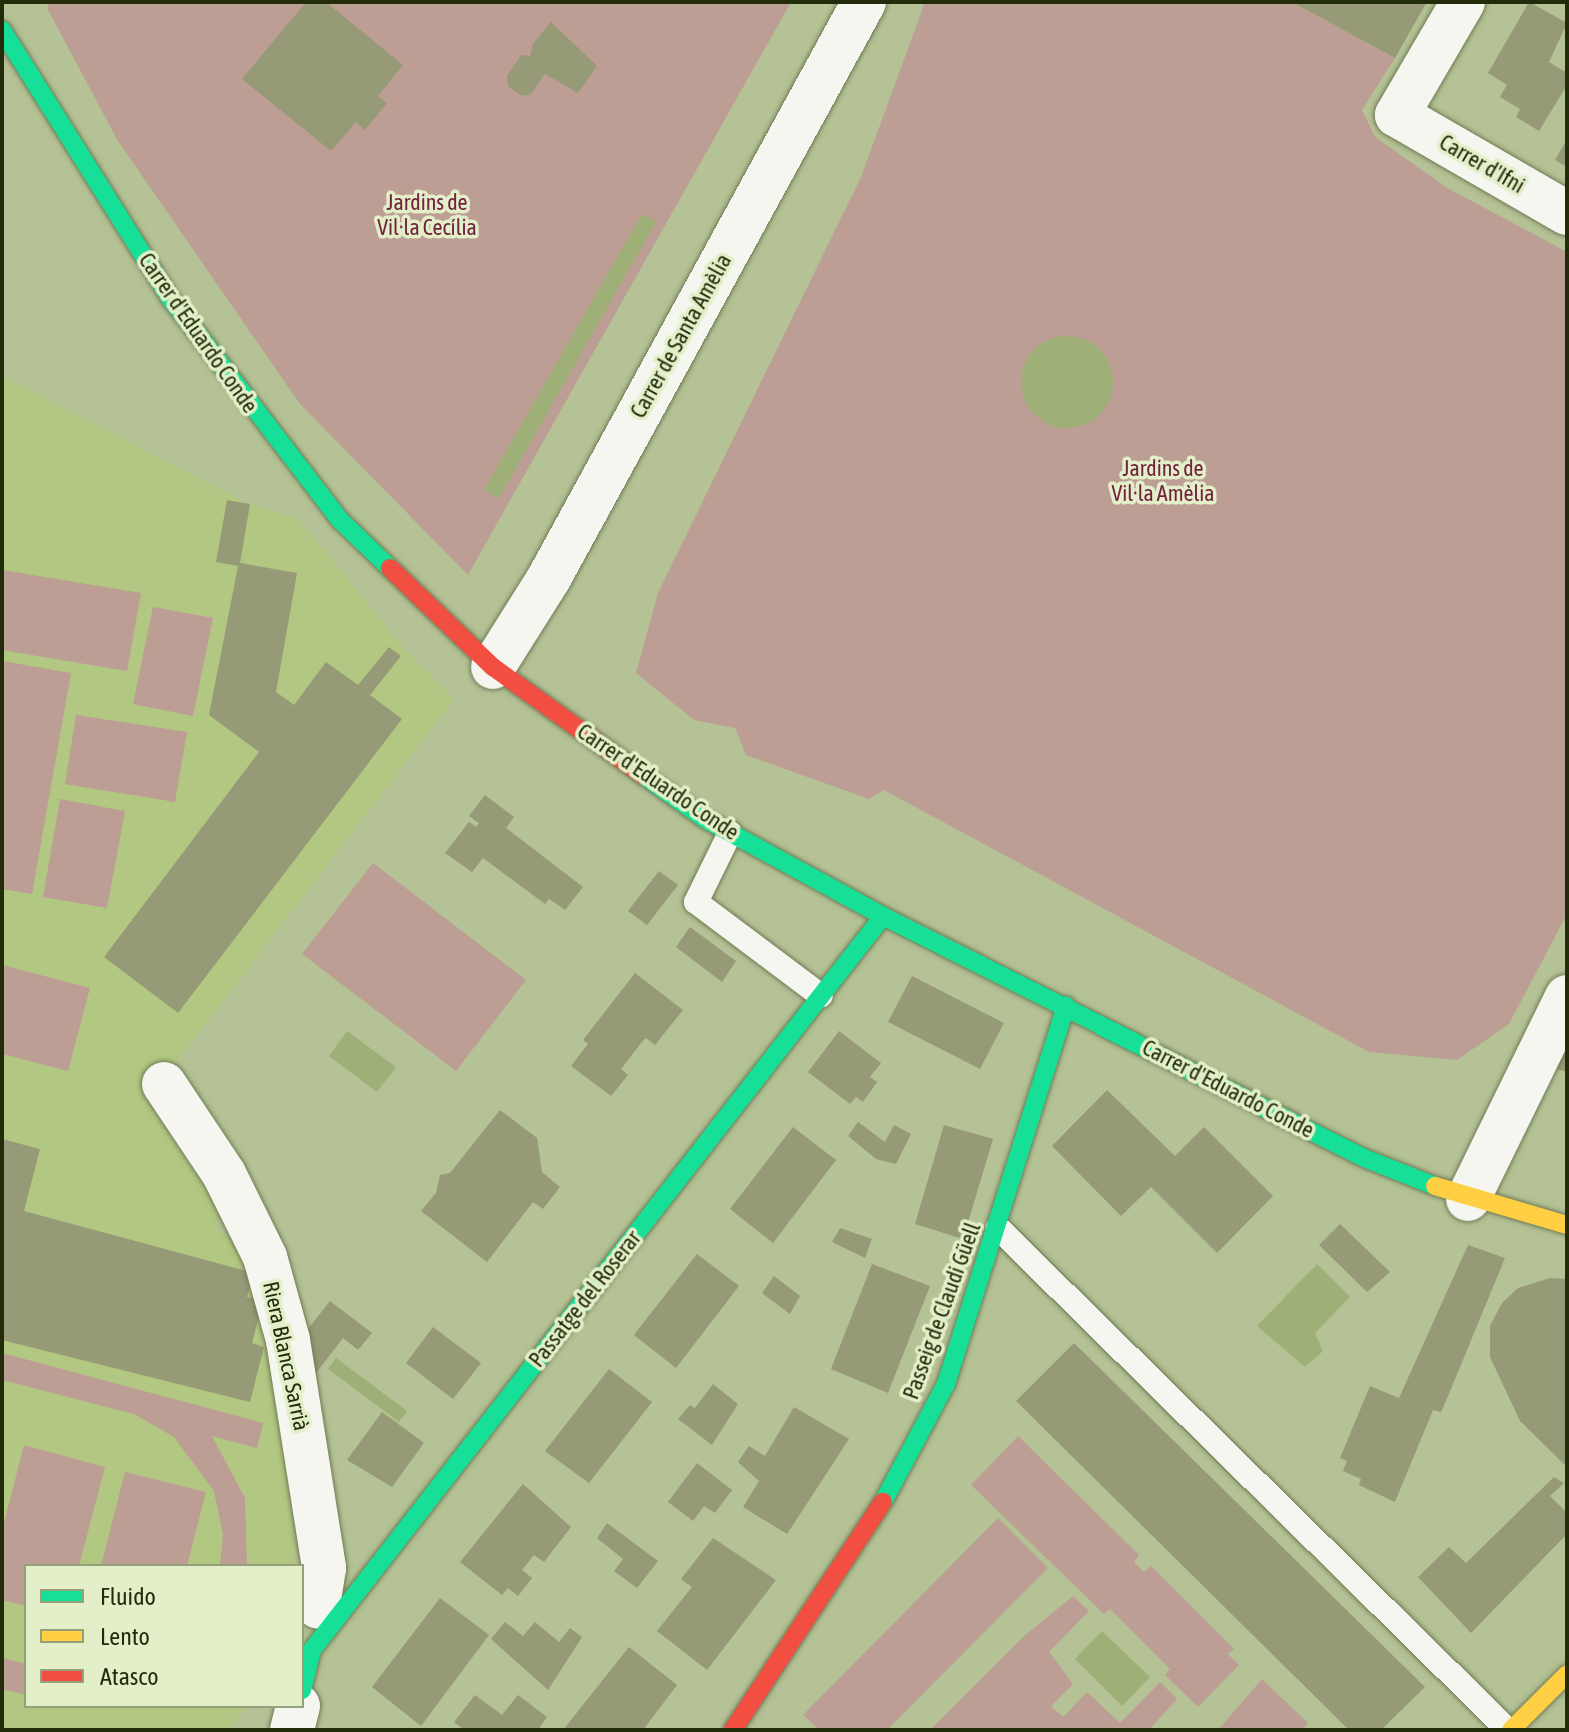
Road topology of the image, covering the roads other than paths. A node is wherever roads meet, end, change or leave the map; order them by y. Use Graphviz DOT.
graph roads {
  1 [pos="864,2"];
  2 [pos="1463,2"];
  3 [pos="3,29"];
  4 [pos="1567,213"];
  5 [pos="493,667"];
  6 [pos="730,833"];
  7 [pos="883,916"];
  8 [pos="821,996"];
  9 [pos="1567,997"];
  10 [pos="1066,1006"];
  11 [pos="164,1084"];
  12 [pos="1468,1199"];
  13 [pos="1567,1225"];
  14 [pos="998,1228"];
  15 [pos="318,1607"];
  16 [pos="1567,1674"];
  17 [pos="304,1682"];
  18 [pos="298,1708"];
  19 [pos="292,1730"];
  20 [pos="733,1730"];
  21 [pos="1509,1730"];
  1 -- 5 [label="street, Carrer de Santa Amèlia"];
  2 -- 4 [label="street, Carrer d'Ifni"];
  3 -- 5 [label="street, Carrer d'Eduardo Conde"];
  5 -- 6 [label="street, Carrer d'Eduardo Conde"];
  6 -- 7 [label="street, Carrer d'Eduardo Conde"];
  6 -- 8 [label="lane"];
  7 -- 8 [label="street, Passatge del Roserar"];
  7 -- 10 [label="street, Carrer d'Eduardo Conde"];
  8 -- 17 [label="street, Passatge del Roserar"];
  9 -- 12 [label="street"];
  10 -- 12 [label="street, Carrer d'Eduardo Conde"];
  10 -- 14 [label="street, Passeig de Claudi Güell"];
  11 -- 15 [label="street, Riera Blanca Sarrià"];
  12 -- 13 [label="street, Carrer d'Eduardo Conde"];
  14 -- 20 [label="street, Passeig de Claudi Güell"];
  14 -- 21 [label="lane"];
  16 -- 21 [label="street"];
  18 -- 19 [label="street"];
}
